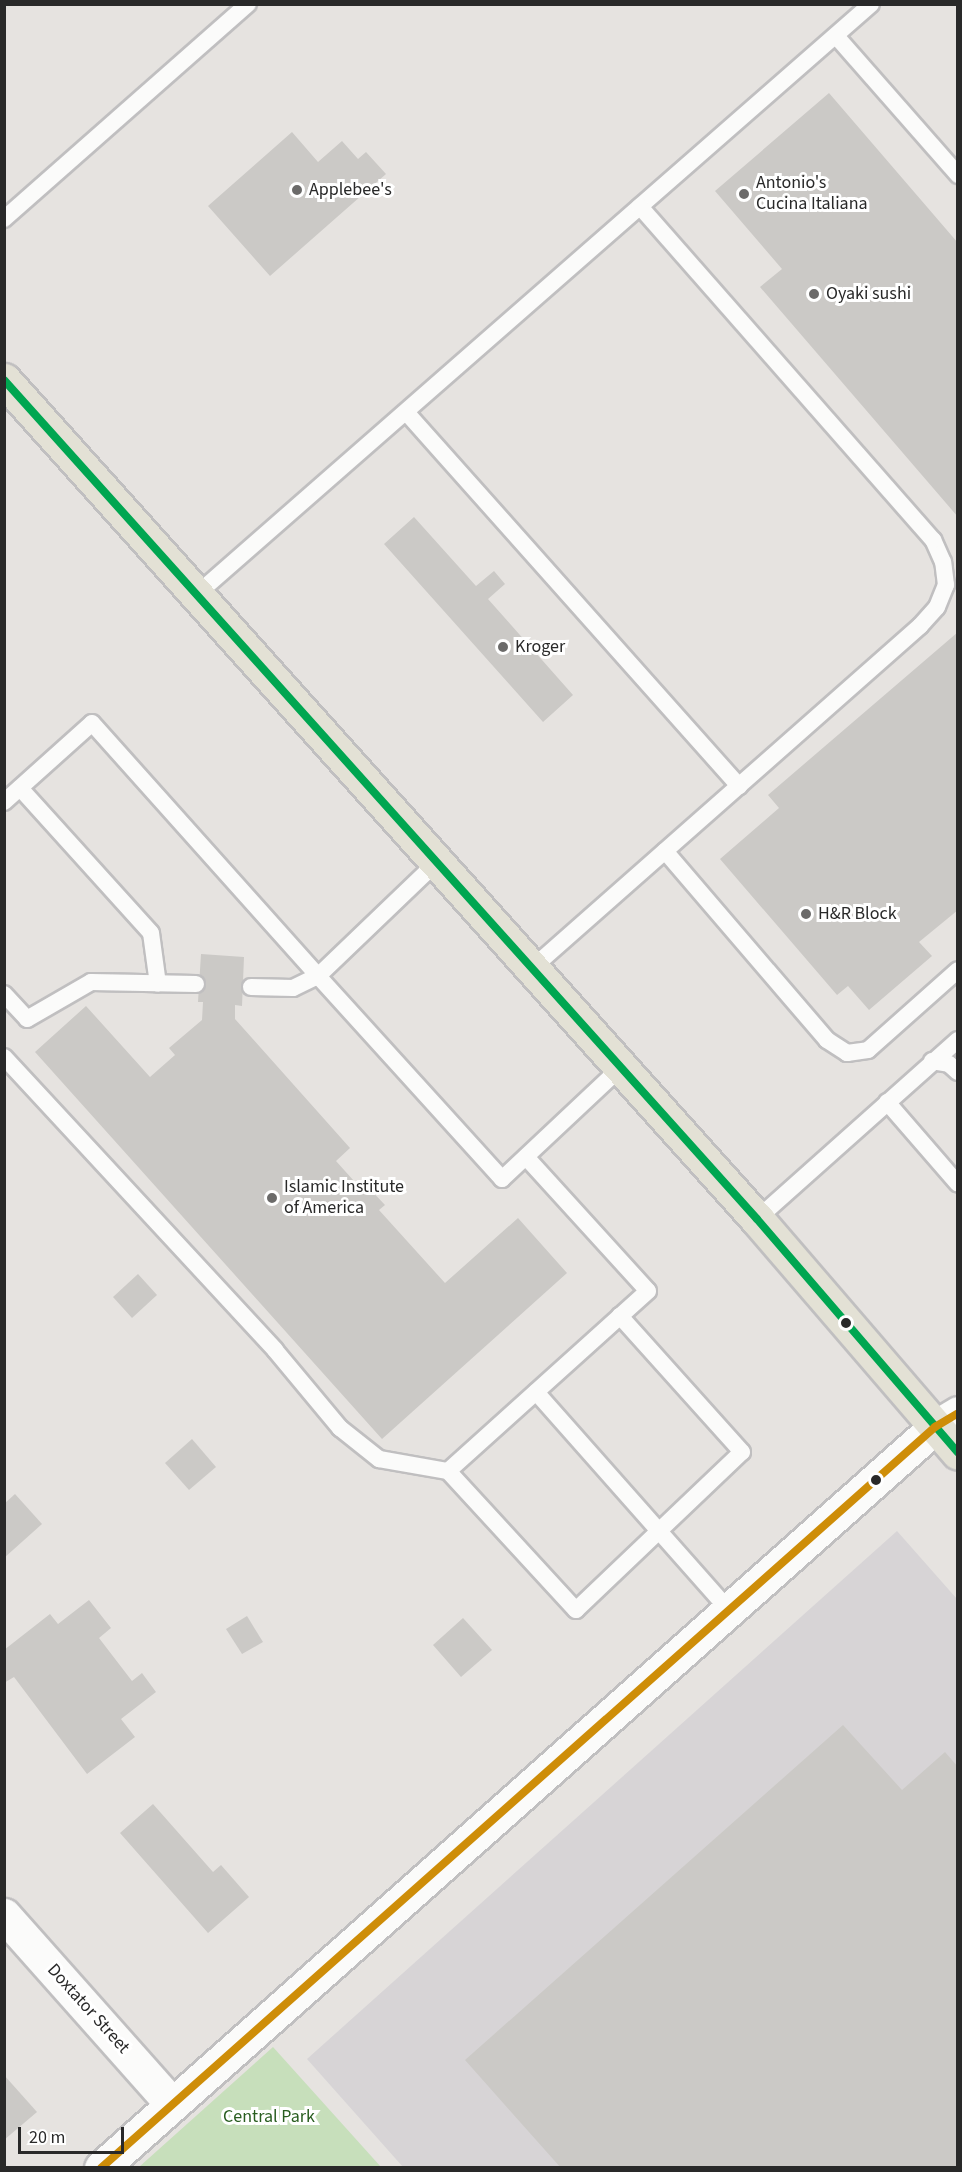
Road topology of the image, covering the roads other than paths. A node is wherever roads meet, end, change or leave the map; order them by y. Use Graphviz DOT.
graph roads {
  1 [pos="248,4"];
  2 [pos="871,4"];
  3 [pos="836,36"];
  4 [pos="957,175"];
  5 [pos="640,207"];
  6 [pos="4,219"];
  7 [pos="4,380"];
  8 [pos="406,412"];
  9 [pos="196,596"];
  10 [pos="739,786"];
  11 [pos="20,788"];
  12 [pos="4,802"];
  13 [pos="665,851"];
  14 [pos="435,863"];
  15 [pos="530,970"];
  16 [pos="957,970"];
  17 [pos="318,976"];
  18 [pos="158,984"];
  19 [pos="196,984"];
  20 [pos="251,987"];
  21 [pos="4,994"];
  22 [pos="957,1040"];
  23 [pos="4,1057"];
  24 [pos="932,1061"];
  25 [pos="620,1068"];
  26 [pos="957,1072"];
  27 [pos="886,1102"];
  28 [pos="526,1157"];
  29 [pos="957,1184"];
  30 [pos="757,1219"];
  31 [pos="620,1316"];
  32 [pos="536,1392"];
  33 [pos="946,1420"];
  34 [pos="957,1453"];
  35 [pos="448,1471"];
  36 [pos="658,1532"];
  37 [pos="729,1610"];
  38 [pos="4,1915"];
  39 [pos="172,2104"];
  40 [pos="101,2168"];
  1 -- 6 [label="lane"];
  2 -- 3 [label="lane"];
  3 -- 4 [label="lane"];
  3 -- 5 [label="lane"];
  5 -- 8 [label="lane"];
  5 -- 10 [label="lane"];
  7 -- 9 [label="main road"];
  8 -- 9 [label="lane"];
  8 -- 10 [label="lane"];
  9 -- 14 [label="main road"];
  10 -- 13 [label="lane"];
  11 -- 12 [label="lane"];
  11 -- 17 [label="lane"];
  11 -- 18 [label="lane"];
  13 -- 15 [label="lane"];
  13 -- 16 [label="lane"];
  14 -- 15 [label="main road"];
  14 -- 17 [label="lane"];
  15 -- 25 [label="main road"];
  17 -- 20 [label="lane"];
  17 -- 28 [label="lane"];
  18 -- 19 [label="lane"];
  18 -- 21 [label="lane"];
  22 -- 24 [label="lane"];
  23 -- 35 [label="lane"];
  24 -- 26 [label="lane"];
  24 -- 27 [label="lane"];
  25 -- 28 [label="lane"];
  25 -- 30 [label="main road"];
  27 -- 29 [label="lane"];
  27 -- 30 [label="lane"];
  28 -- 31 [label="lane"];
  30 -- 33 [label="main road"];
  31 -- 32 [label="lane"];
  31 -- 36 [label="lane"];
  32 -- 35 [label="lane"];
  32 -- 36 [label="lane"];
  33 -- 34 [label="main road"];
  33 -- 37 [label="street"];
  35 -- 36 [label="lane"];
  36 -- 37 [label="lane"];
  37 -- 39 [label="street"];
  38 -- 39 [label="street, Doxtator Street"];
  39 -- 40 [label="street"];
}
